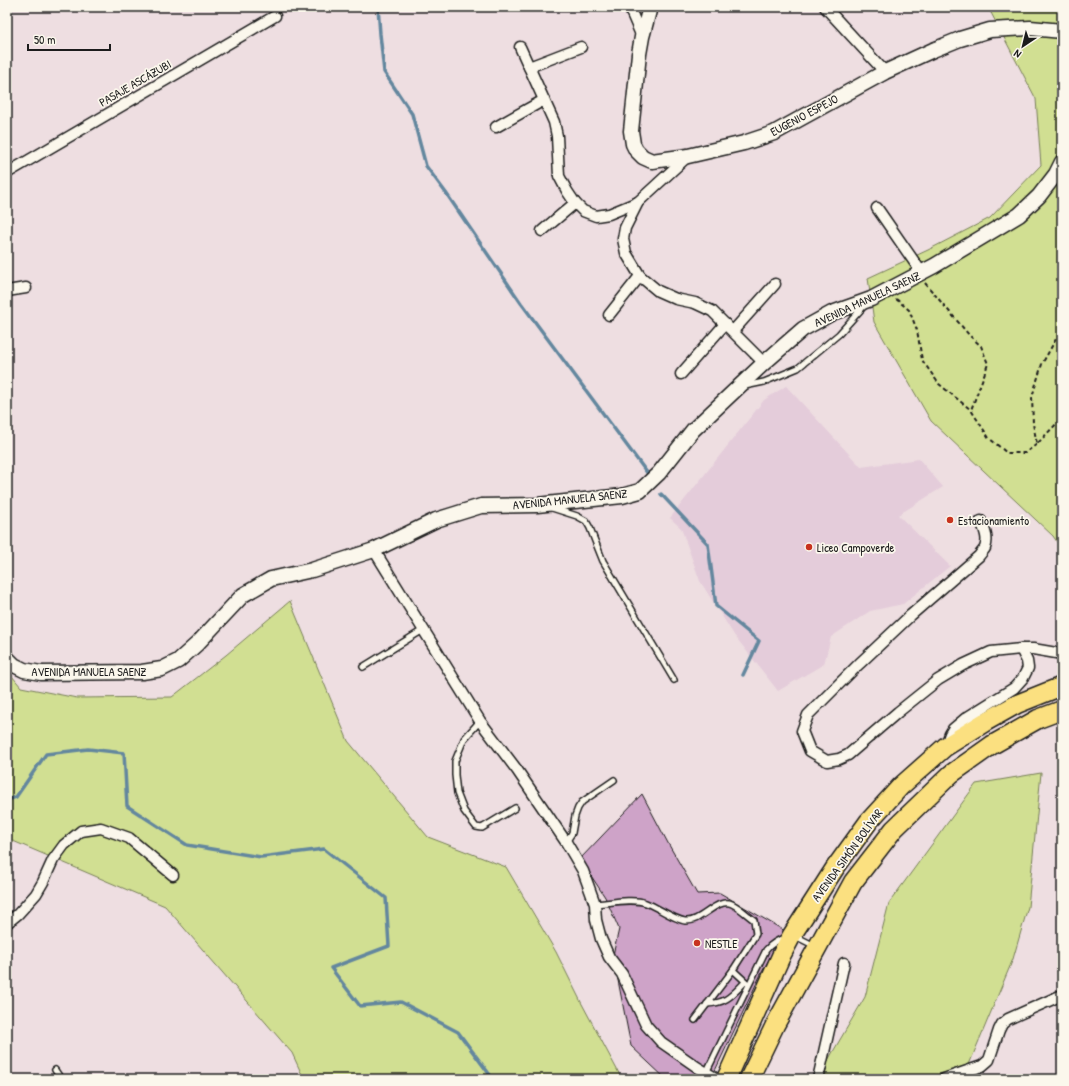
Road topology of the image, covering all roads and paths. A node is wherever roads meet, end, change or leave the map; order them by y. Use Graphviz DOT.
graph roads {
  1 [pos="629,7"];
  2 [pos="650,7"];
  3 [pos="825,7"];
  4 [pos="275,16"];
  5 [pos="1062,31"];
  6 [pos="642,37"];
  7 [pos="581,46"];
  8 [pos="520,47"];
  9 [pos="529,67"];
  10 [pos="885,72"];
  11 [pos="544,100"];
  12 [pos="496,127"];
  13 [pos="688,156"];
  14 [pos="1062,162"];
  15 [pos="7,174"];
  16 [pos="638,202"];
  17 [pos="575,203"];
  18 [pos="877,208"];
  19 [pos="542,231"];
  20 [pos="920,274"];
  21 [pos="640,276"];
  22 [pos="775,284"];
  23 [pos="26,288"];
  24 [pos="7,291"];
  25 [pos="886,291"];
  26 [pos="871,299"];
  27 [pos="609,315"];
  28 [pos="729,327"];
  29 [pos="1062,336"];
  30 [pos="764,363"];
  31 [pos="681,374"];
  32 [pos="738,387"];
  33 [pos="971,410"];
  34 [pos="1062,418"];
  35 [pos="1037,444"];
  36 [pos="537,505"];
  37 [pos="980,521"];
  38 [pos="374,550"];
  39 [pos="423,630"];
  40 [pos="1021,648"];
  41 [pos="1062,654"];
  42 [pos="7,658"];
  43 [pos="363,667"];
  44 [pos="674,680"];
  45 [pos="1062,686"];
  46 [pos="1062,710"];
  47 [pos="480,720"];
  48 [pos="945,747"];
  49 [pos="614,780"];
  50 [pos="515,808"];
  51 [pos="566,842"];
  52 [pos="174,875"];
  53 [pos="595,904"];
  54 [pos="7,923"];
  55 [pos="792,935"];
  56 [pos="817,947"];
  57 [pos="844,963"];
  58 [pos="733,970"];
  59 [pos="747,983"];
  60 [pos="1062,995"];
  61 [pos="707,1004"];
  62 [pos="695,1020"];
  63 [pos="55,1070"];
  64 [pos="706,1073"];
  65 [pos="61,1079"];
  66 [pos="717,1079"];
  67 [pos="726,1079"];
  68 [pos="750,1079"];
  69 [pos="818,1079"];
  70 [pos="944,1079"];
  1 -- 6 [label="street"];
  2 -- 6 [label="street, EUGENIO ESPEJO"];
  3 -- 10 [label="street"];
  4 -- 15 [label="street, PASAJE ASCÁZUBI"];
  5 -- 10 [label="street, EUGENIO ESPEJO"];
  6 -- 13 [label="street, EUGENIO ESPEJO"];
  7 -- 9 [label="street"];
  8 -- 9 [label="street"];
  9 -- 11 [label="street"];
  10 -- 13 [label="street, EUGENIO ESPEJO"];
  11 -- 12 [label="street"];
  11 -- 17 [label="street"];
  13 -- 16 [label="street"];
  14 -- 20 [label="street, AVENIDA MANUELA SAENZ"];
  16 -- 17 [label="street"];
  16 -- 21 [label="street"];
  17 -- 19 [label="street"];
  18 -- 20 [label="street"];
  20 -- 25 [label="street, AVENIDA MANUELA SAENZ"];
  20 -- 33 [label="path"];
  21 -- 27 [label="street"];
  21 -- 28 [label="street"];
  22 -- 28 [label="street"];
  23 -- 24 [label="street"];
  25 -- 26 [label="street, AVENIDA MANUELA SAENZ"];
  25 -- 33 [label="path"];
  26 -- 30 [label="street, AVENIDA MANUELA SAENZ"];
  26 -- 32 [label="lane"];
  28 -- 30 [label="street"];
  28 -- 31 [label="street"];
  29 -- 35 [label="path"];
  30 -- 32 [label="street, AVENIDA MANUELA SAENZ"];
  32 -- 36 [label="street, AVENIDA MANUELA SAENZ"];
  33 -- 35 [label="path"];
  34 -- 35 [label="path"];
  36 -- 38 [label="street, AVENIDA MANUELA SAENZ"];
  36 -- 44 [label="lane"];
  37 -- 40 [label="street"];
  38 -- 39 [label="street"];
  38 -- 42 [label="street, AVENIDA MANUELA SAENZ"];
  39 -- 43 [label="lane"];
  39 -- 47 [label="street"];
  40 -- 41 [label="street"];
  40 -- 48 [label="street"];
  45 -- 48 [label="highway, AVENIDA SIMÓN BOLÍVAR"];
  46 -- 56 [label="highway, AVENIDA SIMÓN BOLÍVAR"];
  47 -- 50 [label="lane"];
  47 -- 51 [label="street"];
  48 -- 55 [label="highway, AVENIDA SIMÓN BOLÍVAR"];
  49 -- 51 [label="lane"];
  51 -- 53 [label="street"];
  52 -- 54 [label="street"];
  53 -- 58 [label="lane"];
  53 -- 64 [label="street"];
  55 -- 56 [label="lane"];
  55 -- 59 [label="lane"];
  55 -- 67 [label="highway, AVENIDA SIMÓN BOLÍVAR"];
  56 -- 68 [label="highway, AVENIDA SIMÓN BOLÍVAR"];
  57 -- 69 [label="street"];
  58 -- 59 [label="lane"];
  58 -- 61 [label="lane"];
  59 -- 61 [label="lane"];
  59 -- 64 [label="lane"];
  60 -- 70 [label="street"];
  61 -- 62 [label="lane"];
  63 -- 65 [label="lane"];
  64 -- 66 [label="street"];
}
